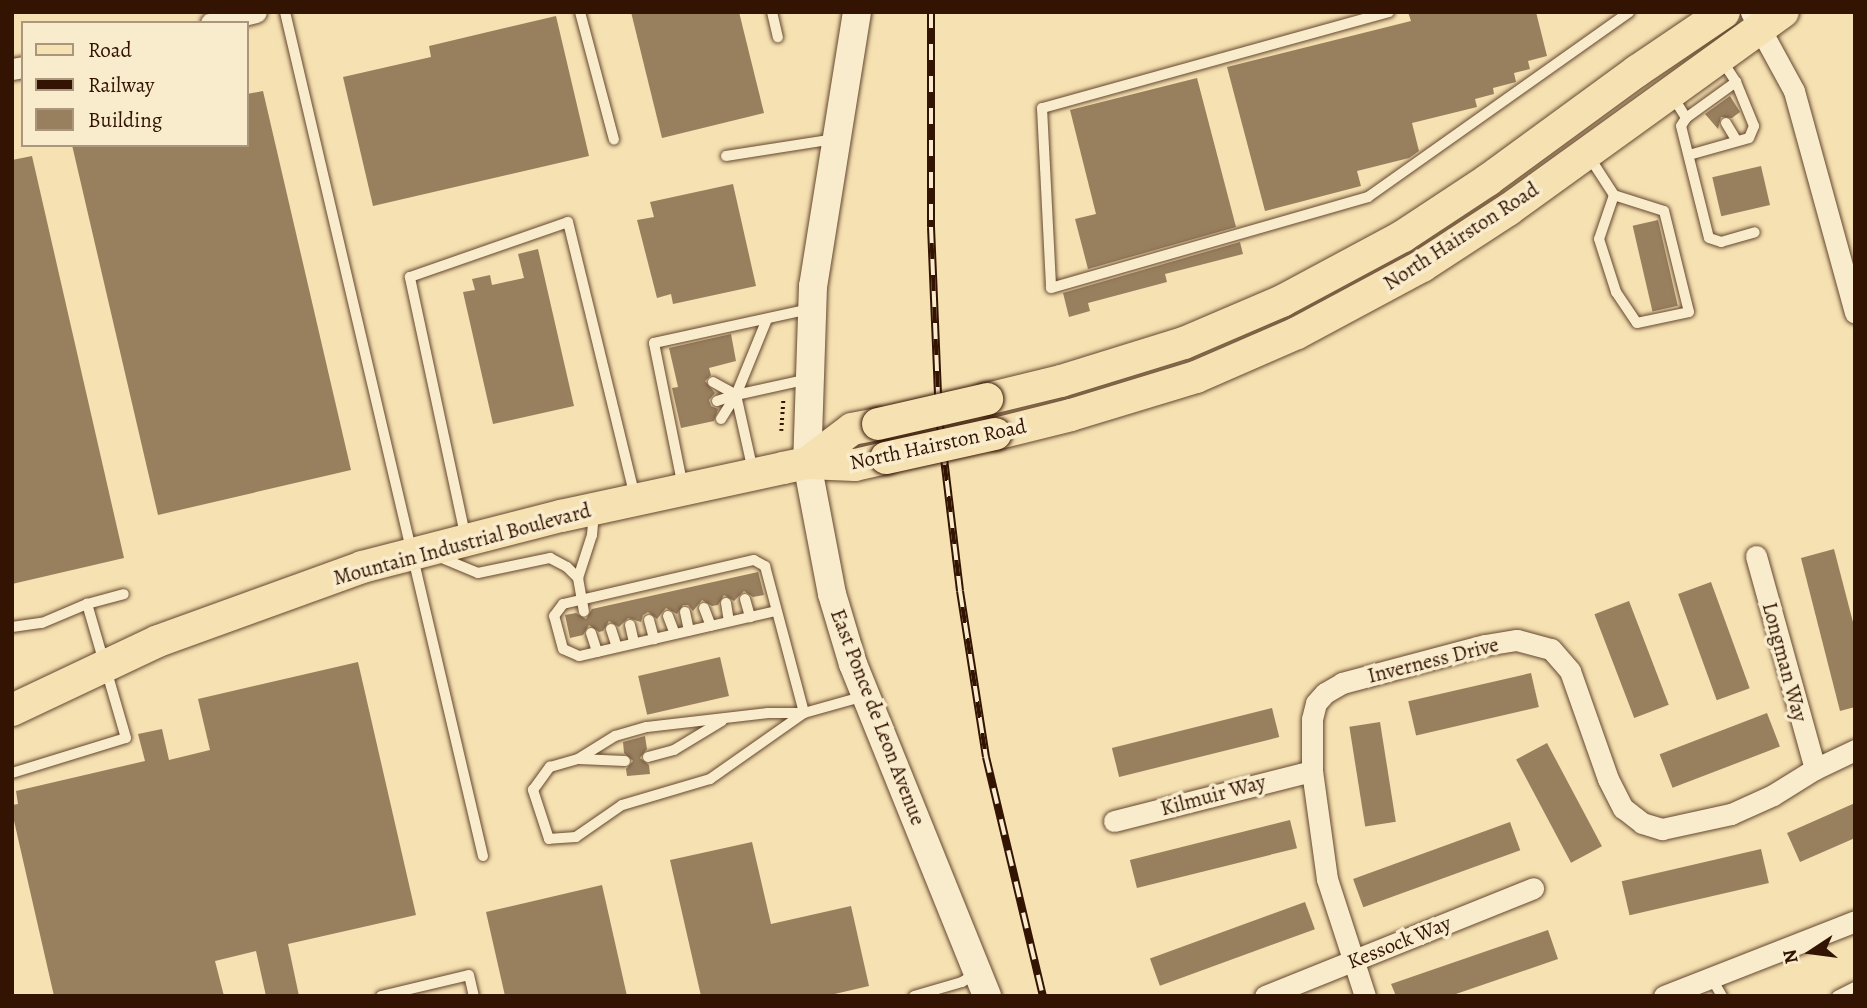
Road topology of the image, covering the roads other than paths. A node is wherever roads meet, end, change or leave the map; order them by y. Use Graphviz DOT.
graph roads {
  1 [pos="256,12"];
  2 [pos="285,12"];
  3 [pos="580,12"];
  4 [pos="772,12"];
  5 [pos="857,12"];
  6 [pos="1389,12"];
  7 [pos="1629,12"];
  8 [pos="1724,12"];
  9 [pos="1764,18"];
  10 [pos="219,21"];
  11 [pos="778,37"];
  12 [pos="1728,69"];
  13 [pos="1669,92"];
  14 [pos="1686,118"];
  15 [pos="1726,123"];
  16 [pos="837,139"];
  17 [pos="614,140"];
  18 [pos="1737,141"];
  19 [pos="1587,152"];
  20 [pos="1689,155"];
  21 [pos="726,156"];
  22 [pos="1614,195"];
  23 [pos="1755,232"];
  24 [pos="1854,308"];
  25 [pos="812,309"];
  26 [pos="767,319"];
  27 [pos="809,379"];
  28 [pos="713,382"];
  29 [pos="673,391"];
  30 [pos="737,396"];
  31 [pos="717,401"];
  32 [pos="672,412"];
  33 [pos="721,419"];
  34 [pos="681,428"];
  35 [pos="807,463"];
  36 [pos="754,474"];
  37 [pos="683,490"];
  38 [pos="635,500"];
  39 [pos="595,509"];
  40 [pos="467,540"];
  41 [pos="419,552"];
  42 [pos="1756,556"];
  43 [pos="736,564"];
  44 [pos="718,568"];
  45 [pos="698,573"];
  46 [pos="740,576"];
  47 [pos="679,577"];
  48 [pos="578,578"];
  49 [pos="721,580"];
  50 [pos="657,582"];
  51 [pos="701,585"];
  52 [pos="640,586"];
  53 [pos="682,589"];
  54 [pos="662,593"];
  55 [pos="124,594"];
  56 [pos="644,597"];
  57 [pos="745,599"];
  58 [pos="726,603"];
  59 [pos="87,604"];
  60 [pos="584,605"];
  61 [pos="704,608"];
  62 [pos="776,611"];
  63 [pos="685,612"];
  64 [pos="668,616"];
  65 [pos="750,617"];
  66 [pos="649,620"];
  67 [pos="729,621"];
  68 [pos="630,625"];
  69 [pos="710,626"];
  70 [pos="12,627"];
  71 [pos="611,629"];
  72 [pos="689,631"];
  73 [pos="592,633"];
  74 [pos="675,634"];
  75 [pos="654,639"];
  76 [pos="634,643"];
  77 [pos="617,648"];
  78 [pos="597,652"];
  79 [pos="106,666"];
  80 [pos="866,696"];
  81 [pos="12,710"];
  82 [pos="804,713"];
  83 [pos="727,718"];
  84 [pos="1855,750"];
  85 [pos="648,757"];
  86 [pos="578,759"];
  87 [pos="625,761"];
  88 [pos="1815,769"];
  89 [pos="1312,771"];
  90 [pos="12,773"];
  91 [pos="1114,821"];
  92 [pos="483,856"];
  93 [pos="1533,888"];
  94 [pos="1855,921"];
  95 [pos="1352,961"];
  96 [pos="982,984"];
  97 [pos="1717,987"];
  98 [pos="1855,987"];
  99 [pos="381,996"];
  100 [pos="474,996"];
  101 [pos="914,996"];
  102 [pos="1265,996"];
  103 [pos="1365,996"];
  104 [pos="1664,996"];
  105 [pos="1837,996"];
  1 -- 10 [label="street"];
  2 -- 41 [label="lane"];
  3 -- 17 [label="lane"];
  4 -- 11 [label="lane"];
  5 -- 16 [label="main road, East Ponce de Leon Avenue"];
  6 -- 7 [label="lane"];
  8 -- 35 [label="main road, North Hairston Road, bridge"];
  9 -- 12 [label="main road, North Hairston Road"];
  9 -- 24 [label="street"];
  12 -- 13 [label="main road, North Hairston Road"];
  12 -- 14 [label="lane"];
  12 -- 18 [label="lane"];
  13 -- 14 [label="lane"];
  13 -- 19 [label="main road, North Hairston Road"];
  14 -- 20 [label="lane"];
  15 -- 18 [label="lane"];
  16 -- 21 [label="lane"];
  16 -- 25 [label="main road, East Ponce de Leon Avenue"];
  18 -- 20 [label="lane"];
  19 -- 22 [label="lane"];
  19 -- 35 [label="main road, North Hairston Road, bridge"];
  20 -- 23 [label="lane"];
  22 -- 22 [label="lane"];
  25 -- 26 [label="lane"];
  25 -- 27 [label="main road, East Ponce de Leon Avenue"];
  26 -- 30 [label="lane"];
  26 -- 32 [label="lane"];
  27 -- 30 [label="lane"];
  27 -- 35 [label="main road, East Ponce de Leon Avenue"];
  28 -- 30 [label="lane"];
  29 -- 32 [label="lane"];
  30 -- 31 [label="lane"];
  30 -- 33 [label="lane"];
  30 -- 36 [label="lane"];
  32 -- 34 [label="lane"];
  32 -- 37 [label="lane"];
  35 -- 36 [label="main road, Mountain Industrial Boulevard"];
  35 -- 80 [label="main road, East Ponce de Leon Avenue"];
  36 -- 37 [label="main road, Mountain Industrial Boulevard"];
  37 -- 38 [label="main road, Mountain Industrial Boulevard"];
  38 -- 39 [label="main road, Mountain Industrial Boulevard"];
  38 -- 40 [label="lane"];
  39 -- 40 [label="main road, Mountain Industrial Boulevard"];
  39 -- 48 [label="lane"];
  40 -- 41 [label="main road, Mountain Industrial Boulevard"];
  41 -- 48 [label="lane"];
  41 -- 79 [label="main road, Mountain Industrial Boulevard"];
  41 -- 92 [label="lane"];
  42 -- 88 [label="street, Longman Way"];
  43 -- 44 [label="lane"];
  43 -- 46 [label="lane"];
  43 -- 62 [label="lane"];
  44 -- 45 [label="lane"];
  44 -- 49 [label="lane"];
  45 -- 47 [label="lane"];
  45 -- 51 [label="lane"];
  47 -- 50 [label="lane"];
  47 -- 53 [label="lane"];
  48 -- 60 [label="lane"];
  50 -- 52 [label="lane"];
  50 -- 54 [label="lane"];
  52 -- 56 [label="lane"];
  52 -- 60 [label="lane"];
  55 -- 59 [label="lane"];
  57 -- 65 [label="lane"];
  58 -- 67 [label="lane"];
  59 -- 70 [label="lane"];
  59 -- 79 [label="lane"];
  60 -- 78 [label="lane"];
  61 -- 69 [label="lane"];
  62 -- 65 [label="lane"];
  62 -- 82 [label="lane"];
  63 -- 72 [label="lane"];
  64 -- 74 [label="lane"];
  65 -- 67 [label="lane"];
  66 -- 75 [label="lane"];
  67 -- 69 [label="lane"];
  68 -- 76 [label="lane"];
  69 -- 72 [label="lane"];
  71 -- 77 [label="lane"];
  72 -- 74 [label="lane"];
  73 -- 78 [label="lane"];
  74 -- 75 [label="lane"];
  75 -- 76 [label="lane"];
  76 -- 77 [label="lane"];
  77 -- 78 [label="lane"];
  79 -- 81 [label="main road, Mountain Industrial Boulevard"];
  79 -- 90 [label="lane"];
  80 -- 82 [label="lane"];
  80 -- 96 [label="main road, East Ponce de Leon Avenue"];
  82 -- 83 [label="lane"];
  82 -- 86 [label="lane"];
  83 -- 85 [label="lane"];
  83 -- 86 [label="lane"];
  84 -- 88 [label="street, Inverness Drive"];
  86 -- 87 [label="lane"];
  88 -- 89 [label="street, Inverness Drive"];
  89 -- 91 [label="street, Kilmuir Way"];
  89 -- 95 [label="street, Inverness Drive"];
  93 -- 95 [label="street, Kessock Way"];
  94 -- 97 [label="street"];
  95 -- 102 [label="street, Kessock Way"];
  95 -- 103 [label="street, Inverness Drive"];
  96 -- 101 [label="lane"];
  97 -- 104 [label="street"];
  98 -- 105 [label="lane"];
  99 -- 100 [label="lane"];
}
